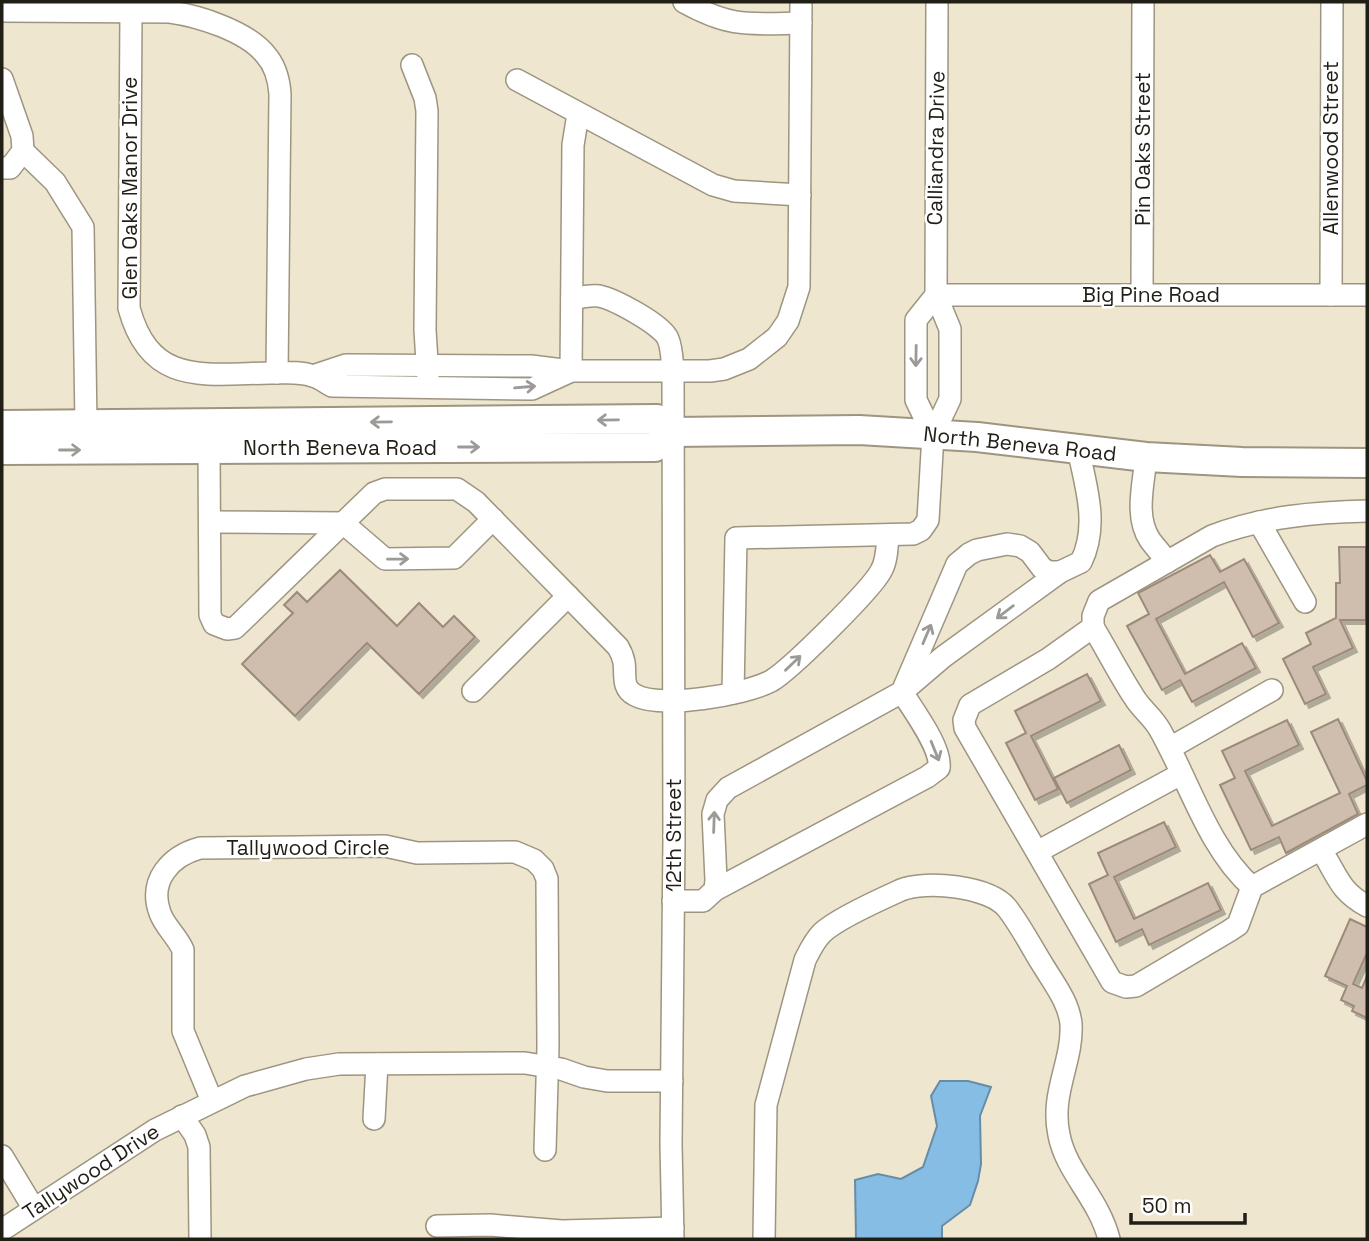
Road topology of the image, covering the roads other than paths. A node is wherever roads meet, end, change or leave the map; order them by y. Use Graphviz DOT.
graph roads {
  1 [pos="684,2"];
  2 [pos="937,2"];
  3 [pos="1143,2"];
  4 [pos="1332,2"];
  5 [pos="128,7"];
  6 [pos="2,11"];
  7 [pos="801,12"];
  8 [pos="412,65"];
  9 [pos="2,79"];
  10 [pos="517,80"];
  11 [pos="578,114"];
  12 [pos="23,151"];
  13 [pos="2,168"];
  14 [pos="800,195"];
  15 [pos="936,295"];
  16 [pos="1142,295"];
  17 [pos="1331,295"];
  18 [pos="1367,295"];
  19 [pos="572,299"];
  20 [pos="428,366"];
  21 [pos="571,371"];
  22 [pos="673,371"];
  23 [pos="277,373"];
  24 [pos="313,376"];
  25 [pos="428,387"];
  26 [pos="2,425"];
  27 [pos="86,425"];
  28 [pos="672,432"];
  29 [pos="933,435"];
  30 [pos="209,449"];
  31 [pos="1078,449"];
  32 [pos="2,450"];
  33 [pos="1146,457"];
  34 [pos="1367,463"];
  35 [pos="1367,511"];
  36 [pos="493,519"];
  37 [pos="210,522"];
  38 [pos="1259,522"];
  39 [pos="343,523"];
  40 [pos="888,535"];
  41 [pos="1167,562"];
  42 [pos="1060,572"];
  43 [pos="568,596"];
  44 [pos="1305,602"];
  45 [pos="1093,627"];
  46 [pos="1272,690"];
  47 [pos="473,691"];
  48 [pos="902,692"];
  49 [pos="733,693"];
  50 [pos="674,702"];
  51 [pos="1170,748"];
  52 [pos="1181,774"];
  53 [pos="1367,824"];
  54 [pos="1321,850"];
  55 [pos="1037,852"];
  56 [pos="1252,887"];
  57 [pos="715,890"];
  58 [pos="673,901"];
  59 [pos="1367,906"];
  60 [pos="376,1063"];
  61 [pos="547,1066"];
  62 [pos="672,1081"];
  63 [pos="212,1101"];
  64 [pos="182,1116"];
  65 [pos="374,1119"];
  66 [pos="545,1150"];
  67 [pos="2,1156"];
  68 [pos="34,1209"];
  69 [pos="437,1226"];
  70 [pos="2,1230"];
  71 [pos="673,1233"];
  72 [pos="200,1239"];
  73 [pos="764,1239"];
  74 [pos="1109,1239"];
  1 -- 7 [label="street, Glen Oaks Manor Drive"];
  2 -- 15 [label="street, Calliandra Drive"];
  3 -- 16 [label="street, Pin Oaks Street"];
  4 -- 17 [label="street, Allenwood Street"];
  5 -- 6 [label="street"];
  5 -- 23 [label="street"];
  5 -- 23 [label="street, Glen Oaks Manor Drive"];
  7 -- 14 [label="street, Glen Oaks Manor Drive"];
  8 -- 20 [label="street"];
  9 -- 12 [label="street"];
  10 -- 11 [label="street"];
  11 -- 14 [label="street"];
  11 -- 19 [label="street"];
  12 -- 13 [label="street"];
  12 -- 27 [label="street"];
  14 -- 22 [label="street, Glen Oaks Manor Drive"];
  15 -- 16 [label="street, Big Pine Road"];
  15 -- 29 [label="street, Calliandra Drive"];
  15 -- 29 [label="street, one-way"];
  16 -- 17 [label="street, Big Pine Road"];
  17 -- 18 [label="street, Big Pine Road"];
  19 -- 21 [label="street"];
  19 -- 22 [label="street"];
  20 -- 21 [label="street, Glen Oaks Manor Drive"];
  20 -- 24 [label="street, Glen Oaks Manor Drive"];
  20 -- 25 [label="street"];
  21 -- 22 [label="street, Glen Oaks Manor Drive"];
  25 -- 21 [label="street, Glen Oaks Manor Drive, one-way"];
  22 -- 28 [label="street"];
  23 -- 24 [label="street, Glen Oaks Manor Drive"];
  24 -- 25 [label="street, Glen Oaks Manor Drive"];
  26 -- 27 [label="main road, North Beneva Road"];
  28 -- 27 [label="main road, North Beneva Road, one-way"];
  28 -- 29 [label="main road, North Beneva Road"];
  30 -- 28 [label="main road, North Beneva Road, one-way"];
  28 -- 50 [label="street, 12th Street"];
  29 -- 31 [label="main road, North Beneva Road"];
  29 -- 40 [label="street"];
  32 -- 30 [label="main road, North Beneva Road, one-way"];
  30 -- 37 [label="street"];
  31 -- 33 [label="main road, North Beneva Road"];
  31 -- 42 [label="street"];
  33 -- 34 [label="main road, North Beneva Road"];
  33 -- 41 [label="street"];
  35 -- 38 [label="street"];
  36 -- 39 [label="street"];
  39 -- 36 [label="street, one-way"];
  36 -- 43 [label="street"];
  37 -- 39 [label="street"];
  37 -- 39 [label="street"];
  38 -- 41 [label="street"];
  38 -- 44 [label="street"];
  49 -- 40 [label="street, one-way"];
  40 -- 49 [label="street"];
  41 -- 45 [label="street"];
  42 -- 48 [label="street, one-way"];
  48 -- 42 [label="street, one-way"];
  43 -- 47 [label="street"];
  43 -- 50 [label="street"];
  45 -- 51 [label="street"];
  45 -- 55 [label="street"];
  46 -- 51 [label="street"];
  57 -- 48 [label="street, one-way"];
  48 -- 57 [label="street, one-way"];
  49 -- 50 [label="street"];
  50 -- 58 [label="street, 12th Street"];
  51 -- 52 [label="street"];
  52 -- 55 [label="street"];
  52 -- 56 [label="street"];
  53 -- 54 [label="street"];
  54 -- 56 [label="street"];
  54 -- 59 [label="street"];
  55 -- 56 [label="street"];
  57 -- 58 [label="street"];
  58 -- 62 [label="street, 12th Street"];
  60 -- 61 [label="street, Tallywood Drive"];
  60 -- 63 [label="street, Tallywood Drive"];
  60 -- 65 [label="street"];
  61 -- 62 [label="street, Tallywood Drive"];
  61 -- 63 [label="street, Tallywood Circle"];
  61 -- 66 [label="street"];
  62 -- 71 [label="street, 12th Street"];
  63 -- 64 [label="street, Tallywood Drive"];
  64 -- 68 [label="street, Tallywood Drive"];
  64 -- 72 [label="street, Tallywood Drive"];
  67 -- 68 [label="street"];
  68 -- 70 [label="street, Tallywood Drive"];
  69 -- 71 [label="street"];
  73 -- 74 [label="street"];
}
